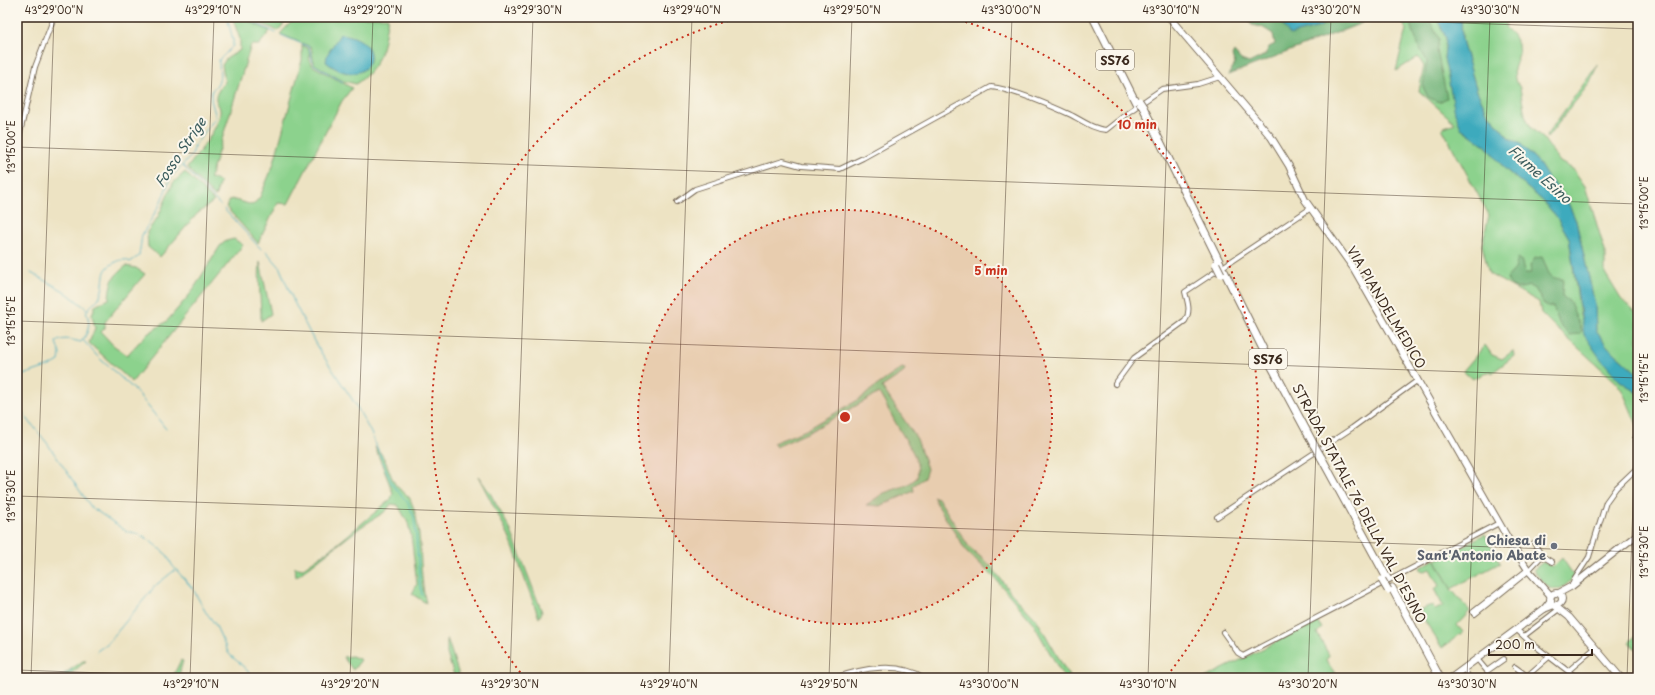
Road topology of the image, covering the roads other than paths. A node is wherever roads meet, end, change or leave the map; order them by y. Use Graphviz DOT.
graph roads {
  1 [pos="54,17"];
  2 [pos="1093,17"];
  3 [pos="1098,17"];
  4 [pos="1169,17"];
  5 [pos="1220,77"];
  6 [pos="1139,105"];
  7 [pos="17,146"];
  8 [pos="677,202"];
  9 [pos="1311,208"];
  10 [pos="1418,380"];
  11 [pos="1116,384"];
  12 [pos="1635,438"];
  13 [pos="1638,444"];
  14 [pos="1638,469"];
  15 [pos="1217,518"];
  16 [pos="1499,523"];
  17 [pos="1638,534"];
  18 [pos="1534,543"];
  19 [pos="1542,556"];
  20 [pos="1552,562"];
  21 [pos="1528,570"];
  22 [pos="1572,586"];
  23 [pos="1557,599"];
  24 [pos="1474,613"];
  25 [pos="1517,630"];
  26 [pos="1223,632"];
  27 [pos="1524,636"];
  28 [pos="1595,648"];
  29 [pos="1549,657"];
  30 [pos="1477,659"];
  31 [pos="1504,659"];
  32 [pos="1515,667"];
  33 [pos="1464,668"];
  34 [pos="1568,671"];
  35 [pos="1437,676"];
  36 [pos="1529,677"];
  37 [pos="653,678"];
  38 [pos="697,678"];
  39 [pos="836,678"];
  40 [pos="924,678"];
  41 [pos="1451,678"];
  42 [pos="1469,678"];
  43 [pos="1577,678"];
  44 [pos="1621,678"];
  1 -- 7 [label="street"];
  2 -- 6 [label="highway, STRADA STATALE 76 DELLA VAL D'ESINO / SS76"];
  3 -- 6 [label="highway, STRADA STATALE 76 DELLA VAL D'ESINO / SS76"];
  4 -- 5 [label="main road, VIA PIANDELMEDICO"];
  5 -- 8 [label="street"];
  5 -- 9 [label="main road, VIA PIANDELMEDICO"];
  6 -- 35 [label="highway, STRADA STATALE 76 DELLA VAL D'ESINO / SS76, bridge"];
  9 -- 10 [label="main road, VIA PIANDELMEDICO"];
  9 -- 11 [label="street"];
  10 -- 15 [label="street"];
  10 -- 16 [label="main road, VIA PIANDELMEDICO"];
  12 -- 13 [label="street"];
  14 -- 22 [label="street"];
  16 -- 21 [label="main road, VIA PIANDELMEDICO"];
  16 -- 26 [label="street"];
  17 -- 22 [label="main road"];
  18 -- 19 [label="street"];
  19 -- 20 [label="street"];
  19 -- 21 [label="street"];
  21 -- 23 [label="main road, VIA PIANDELMEDICO"];
  21 -- 24 [label="street"];
  22 -- 23 [label="main road"];
  23 -- 25 [label="main road"];
  23 -- 27 [label="street"];
  23 -- 28 [label="main road, VIA PIANDELMEDICO"];
  25 -- 27 [label="street"];
  25 -- 30 [label="main road"];
  27 -- 29 [label="street"];
  28 -- 34 [label="street"];
  28 -- 44 [label="main road, VIA PIANDELMEDICO"];
  29 -- 34 [label="street"];
  29 -- 36 [label="street"];
  30 -- 31 [label="street"];
  30 -- 33 [label="main road"];
  32 -- 36 [label="street"];
  33 -- 41 [label="main road"];
  33 -- 42 [label="street"];
  34 -- 43 [label="street"];
  37 -- 38 [label="street"];
  39 -- 40 [label="street"];
}
